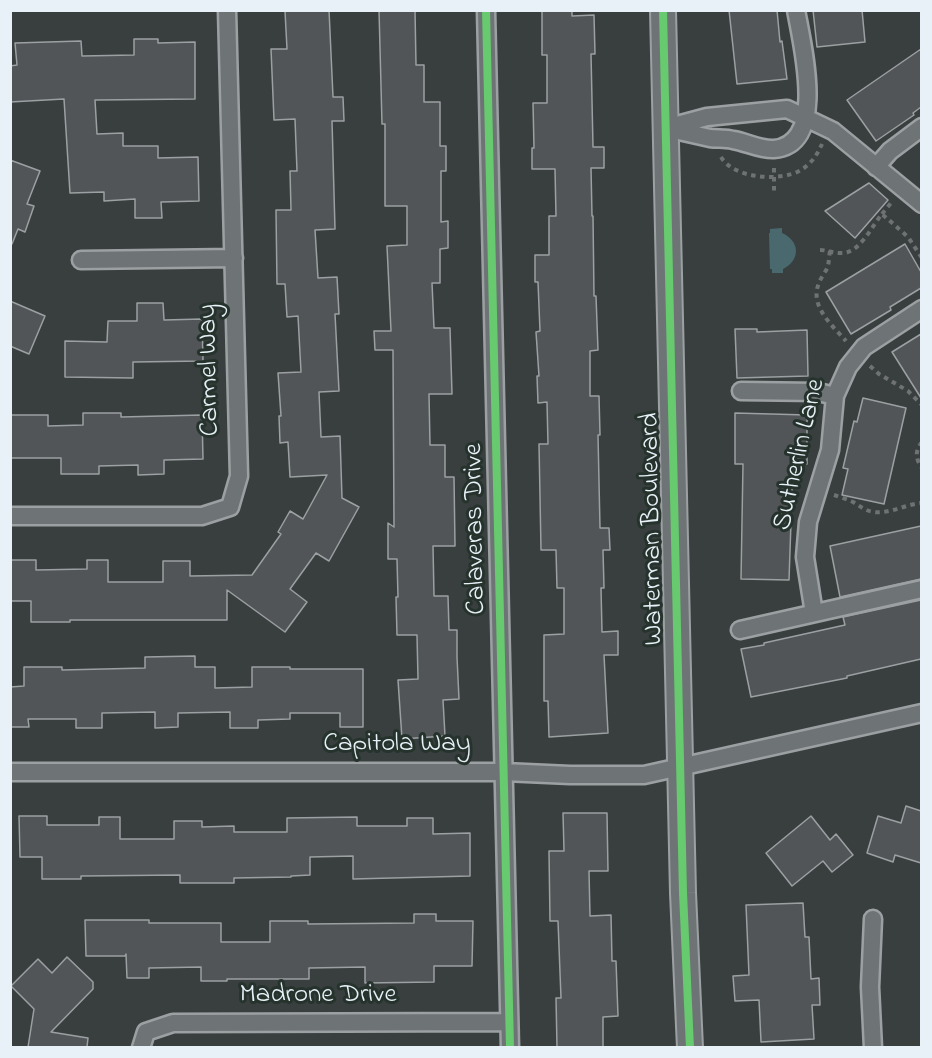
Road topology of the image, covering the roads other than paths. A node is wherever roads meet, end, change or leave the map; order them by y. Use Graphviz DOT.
graph roads {
  1 [pos="227,10"];
  2 [pos="486,10"];
  3 [pos="663,10"];
  4 [pos="796,10"];
  5 [pos="806,118"];
  6 [pos="921,127"];
  7 [pos="666,128"];
  8 [pos="876,167"];
  9 [pos="921,204"];
  10 [pos="234,258"];
  11 [pos="81,260"];
  12 [pos="921,309"];
  13 [pos="741,391"];
  14 [pos="835,396"];
  15 [pos="10,516"];
  16 [pos="921,589"];
  17 [pos="814,613"];
  18 [pos="740,630"];
  19 [pos="921,713"];
  20 [pos="680,767"];
  21 [pos="10,772"];
  22 [pos="504,772"];
  23 [pos="873,919"];
  24 [pos="509,1022"];
  25 [pos="141,1047"];
  26 [pos="510,1047"];
  27 [pos="690,1047"];
  28 [pos="873,1047"];
  1 -- 10 [label="street, Carmel Way"];
  2 -- 22 [label="street, Calaveras Drive"];
  3 -- 7 [label="main road, Waterman Boulevard"];
  4 -- 5 [label="street"];
  5 -- 7 [label="street"];
  5 -- 7 [label="street"];
  5 -- 8 [label="street"];
  6 -- 8 [label="street"];
  7 -- 20 [label="main road, Waterman Boulevard"];
  8 -- 9 [label="street"];
  10 -- 11 [label="street"];
  10 -- 15 [label="street, Carmel Way"];
  12 -- 14 [label="street, Sutherlin Lane"];
  13 -- 14 [label="street"];
  14 -- 17 [label="street, Sutherlin Lane"];
  16 -- 17 [label="street"];
  17 -- 18 [label="street"];
  19 -- 20 [label="street, Capitola Way"];
  20 -- 22 [label="street, Capitola Way"];
  20 -- 27 [label="main road, Waterman Boulevard"];
  21 -- 22 [label="street, Capitola Way"];
  22 -- 24 [label="street, Calaveras Drive"];
  23 -- 28 [label="street"];
  24 -- 25 [label="street, Madrone Drive"];
  24 -- 26 [label="street, Calaveras Drive"];
}
